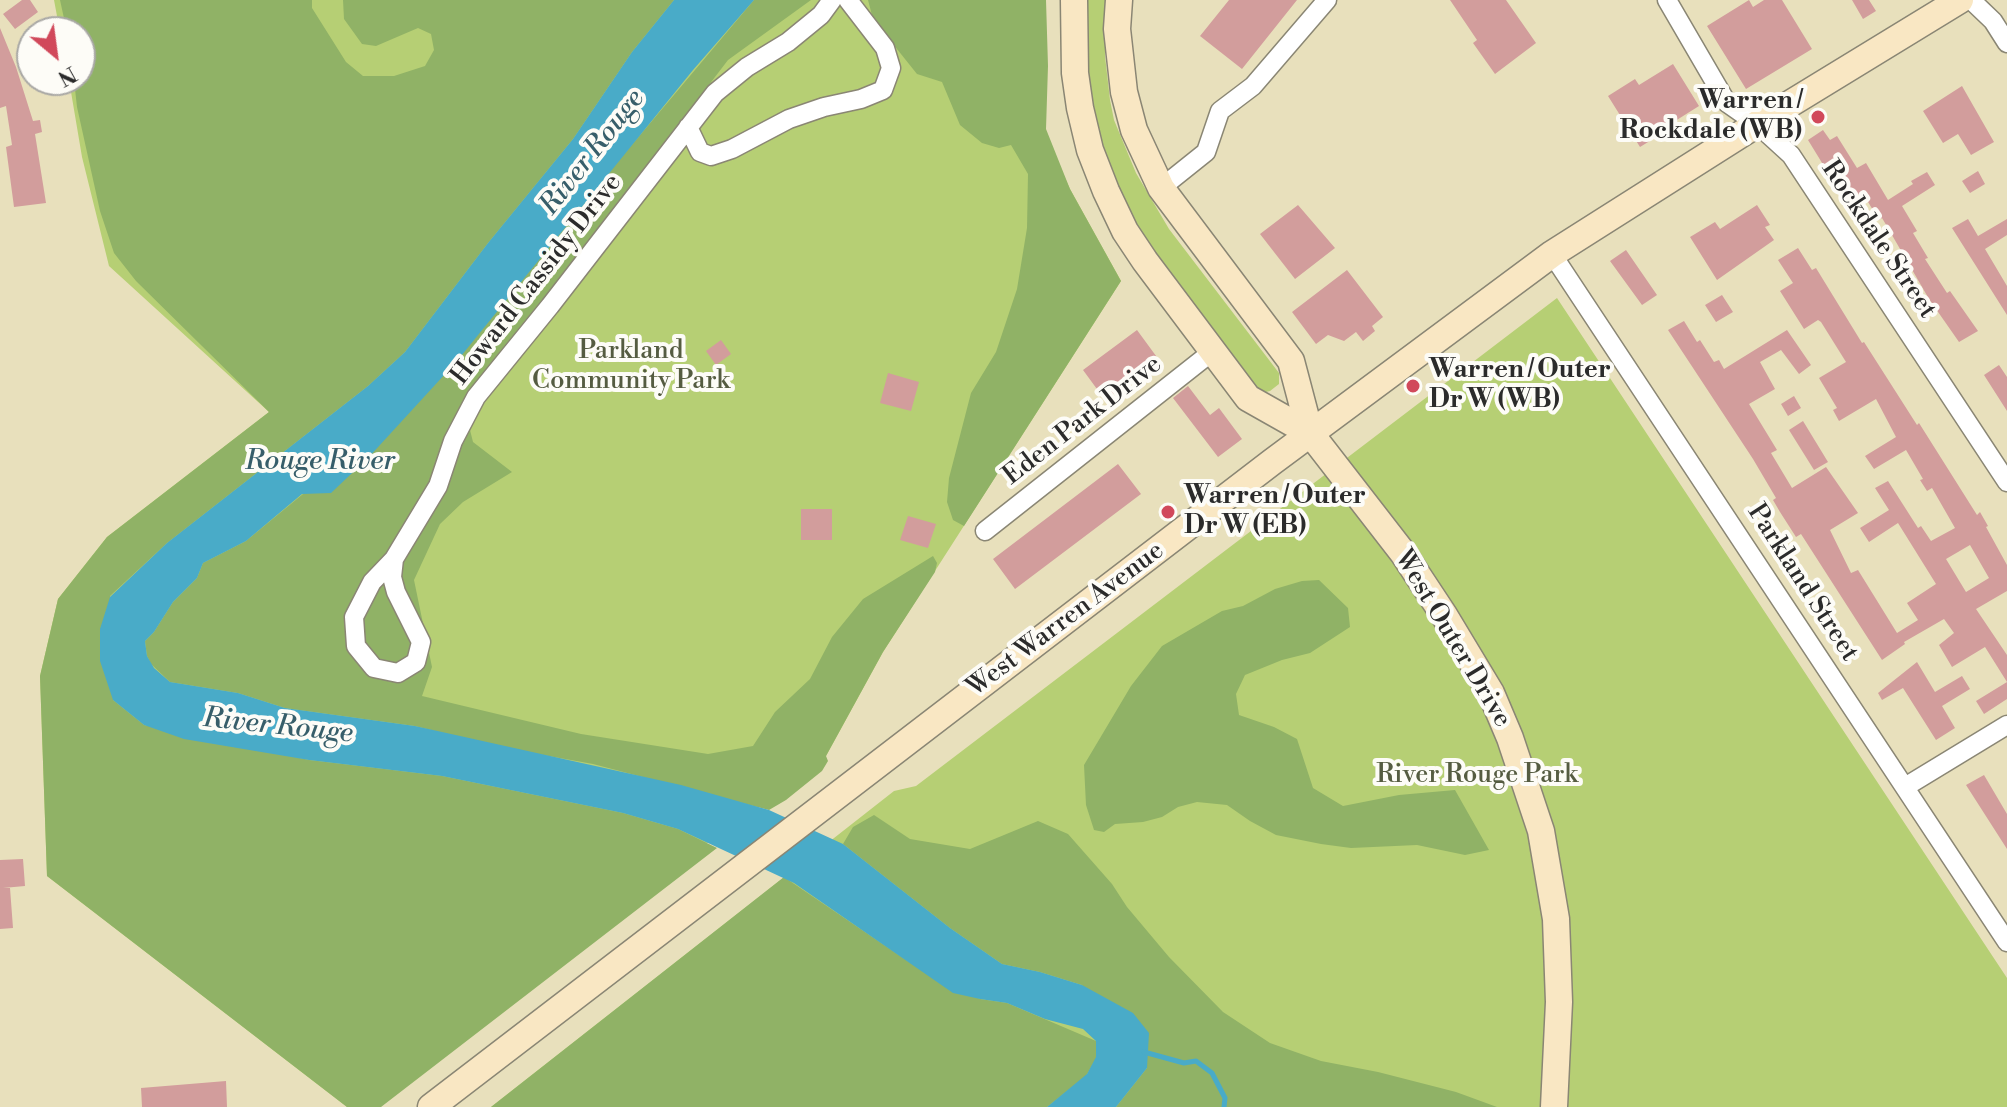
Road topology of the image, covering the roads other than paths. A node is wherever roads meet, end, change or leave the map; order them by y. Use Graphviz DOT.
graph roads {
  1 [pos="832,0"];
  2 [pos="848,0"];
  3 [pos="1074,0"];
  4 [pos="1119,0"];
  5 [pos="1327,0"];
  6 [pos="1667,0"];
  7 [pos="1960,0"];
  8 [pos="1971,0"];
  9 [pos="2007,43"];
  10 [pos="1757,124"];
  11 [pos="688,127"];
  12 [pos="1161,188"];
  13 [pos="1552,254"];
  14 [pos="1213,351"];
  15 [pos="1297,381"];
  16 [pos="1261,405"];
  17 [pos="1310,433"];
  18 [pos="2007,482"];
  19 [pos="985,531"];
  20 [pos="394,559"];
  21 [pos="2007,725"];
  22 [pos="1905,787"];
  23 [pos="2007,942"];
  24 [pos="431,1107"];
  25 [pos="1554,1107"];
  1 -- 11 [label="street, Howard Cassidy Drive"];
  2 -- 11 [label="street"];
  3 -- 14 [label="main road, West Outer Drive"];
  4 -- 12 [label="main road, West Outer Drive"];
  5 -- 12 [label="street"];
  6 -- 10 [label="street, Rockdale Street"];
  7 -- 10 [label="main road, West Warren Avenue"];
  8 -- 9 [label="street"];
  10 -- 13 [label="main road, West Warren Avenue"];
  10 -- 18 [label="street, Rockdale Street"];
  11 -- 20 [label="street, Howard Cassidy Drive"];
  12 -- 15 [label="main road, West Outer Drive"];
  13 -- 17 [label="main road, West Warren Avenue"];
  13 -- 22 [label="street, Parkland Street"];
  14 -- 16 [label="main road, West Outer Drive"];
  14 -- 19 [label="street, Eden Park Drive"];
  15 -- 16 [label="main road"];
  15 -- 17 [label="main road, West Outer Drive"];
  16 -- 17 [label="main road, West Outer Drive"];
  17 -- 24 [label="main road, West Warren Avenue"];
  17 -- 25 [label="main road, West Outer Drive"];
  20 -- 20 [label="street, Howard Cassidy Drive"];
  21 -- 22 [label="street"];
  22 -- 23 [label="street, Parkland Street"];
}
